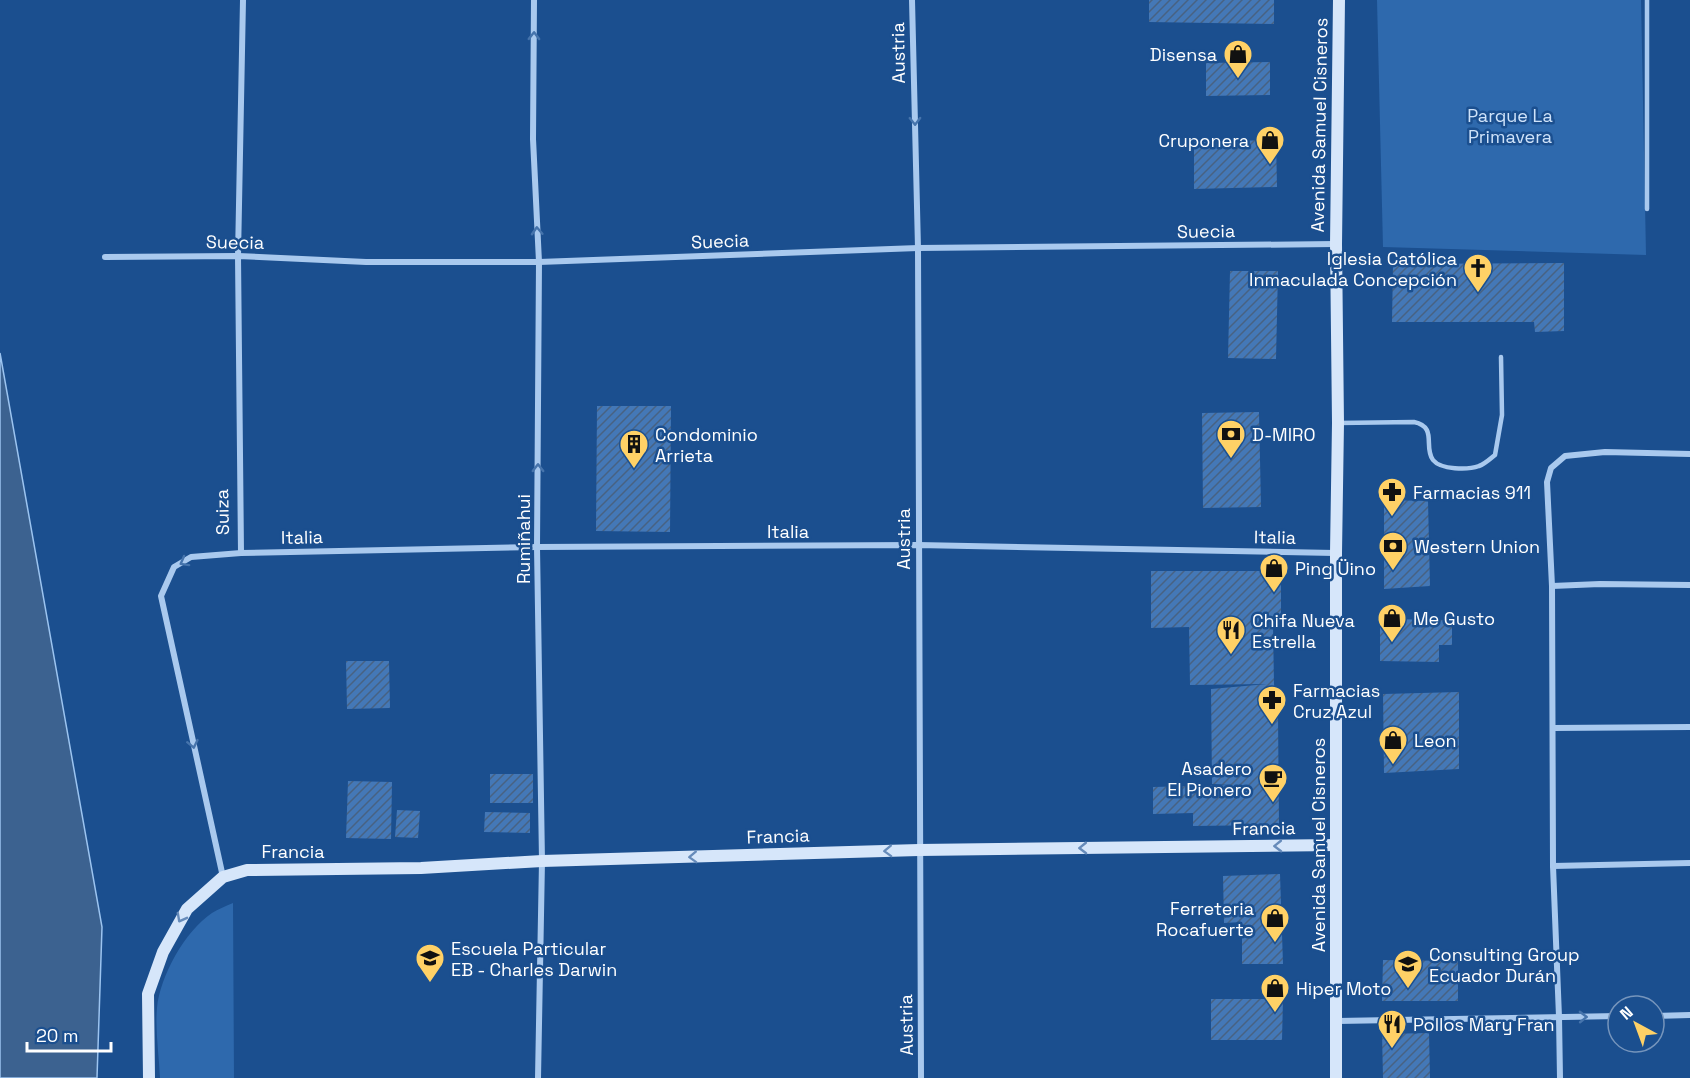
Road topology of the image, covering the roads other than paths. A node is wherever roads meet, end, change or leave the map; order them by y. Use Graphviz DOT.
graph roads {
  1 [pos="243,0"];
  2 [pos="534,0"];
  3 [pos="912,0"];
  4 [pos="1339,0"];
  5 [pos="1647,0"];
  6 [pos="1647,209"];
  7 [pos="1336,244"];
  8 [pos="918,248"];
  9 [pos="238,255"];
  10 [pos="105,257"];
  11 [pos="538,262"];
  12 [pos="1501,357"];
  13 [pos="1338,423"];
  14 [pos="1690,454"];
  15 [pos="918,545"];
  16 [pos="537,548"];
  17 [pos="241,553"];
  18 [pos="1336,554"];
  19 [pos="1690,585"];
  20 [pos="1552,586"];
  21 [pos="1690,727"];
  22 [pos="1553,728"];
  23 [pos="1336,845"];
  24 [pos="919,850"];
  25 [pos="542,861"];
  26 [pos="1690,863"];
  27 [pos="1553,866"];
  28 [pos="223,878"];
  29 [pos="1690,1015"];
  30 [pos="1606,1016"];
  31 [pos="1666,1016"];
  32 [pos="1560,1017"];
  33 [pos="1336,1021"];
  34 [pos="149,1078"];
  35 [pos="538,1078"];
  36 [pos="921,1078"];
  37 [pos="1336,1078"];
  38 [pos="1560,1078"];
  1 -- 9 [label="street, Suiza"];
  11 -- 2 [label="street, Rumiñahui, one-way"];
  3 -- 8 [label="street, Austria, one-way"];
  4 -- 7 [label="street, Avenida Samuel Cisneros"];
  5 -- 6 [label="lane"];
  7 -- 8 [label="street, Suecia"];
  7 -- 13 [label="street, Avenida Samuel Cisneros"];
  8 -- 11 [label="street, Suecia"];
  8 -- 15 [label="street, Austria"];
  9 -- 10 [label="street, Suecia"];
  9 -- 11 [label="street, Suecia"];
  9 -- 17 [label="street, Suiza"];
  16 -- 11 [label="street, Rumiñahui, one-way"];
  12 -- 13 [label="lane"];
  13 -- 18 [label="street, Avenida Samuel Cisneros"];
  14 -- 20 [label="street"];
  15 -- 16 [label="street, Italia"];
  15 -- 18 [label="street, Italia"];
  15 -- 24 [label="street, Austria"];
  16 -- 17 [label="street, Italia"];
  16 -- 25 [label="street, Rumiñahui"];
  17 -- 28 [label="street, Suiza, one-way"];
  18 -- 23 [label="street, Avenida Samuel Cisneros"];
  19 -- 20 [label="street"];
  20 -- 22 [label="street"];
  21 -- 22 [label="street"];
  22 -- 27 [label="street"];
  23 -- 24 [label="street, Francia, one-way"];
  23 -- 33 [label="street, Avenida Samuel Cisneros"];
  24 -- 25 [label="street, Francia, one-way"];
  24 -- 36 [label="street, Austria"];
  25 -- 28 [label="street, Francia"];
  25 -- 35 [label="street, Rumiñahui"];
  26 -- 27 [label="street"];
  27 -- 32 [label="street"];
  28 -- 34 [label="street, one-way"];
  29 -- 31 [label="street"];
  32 -- 30 [label="street, one-way"];
  32 -- 33 [label="street"];
  32 -- 38 [label="street"];
  33 -- 37 [label="street, Avenida Samuel Cisneros"];
}
